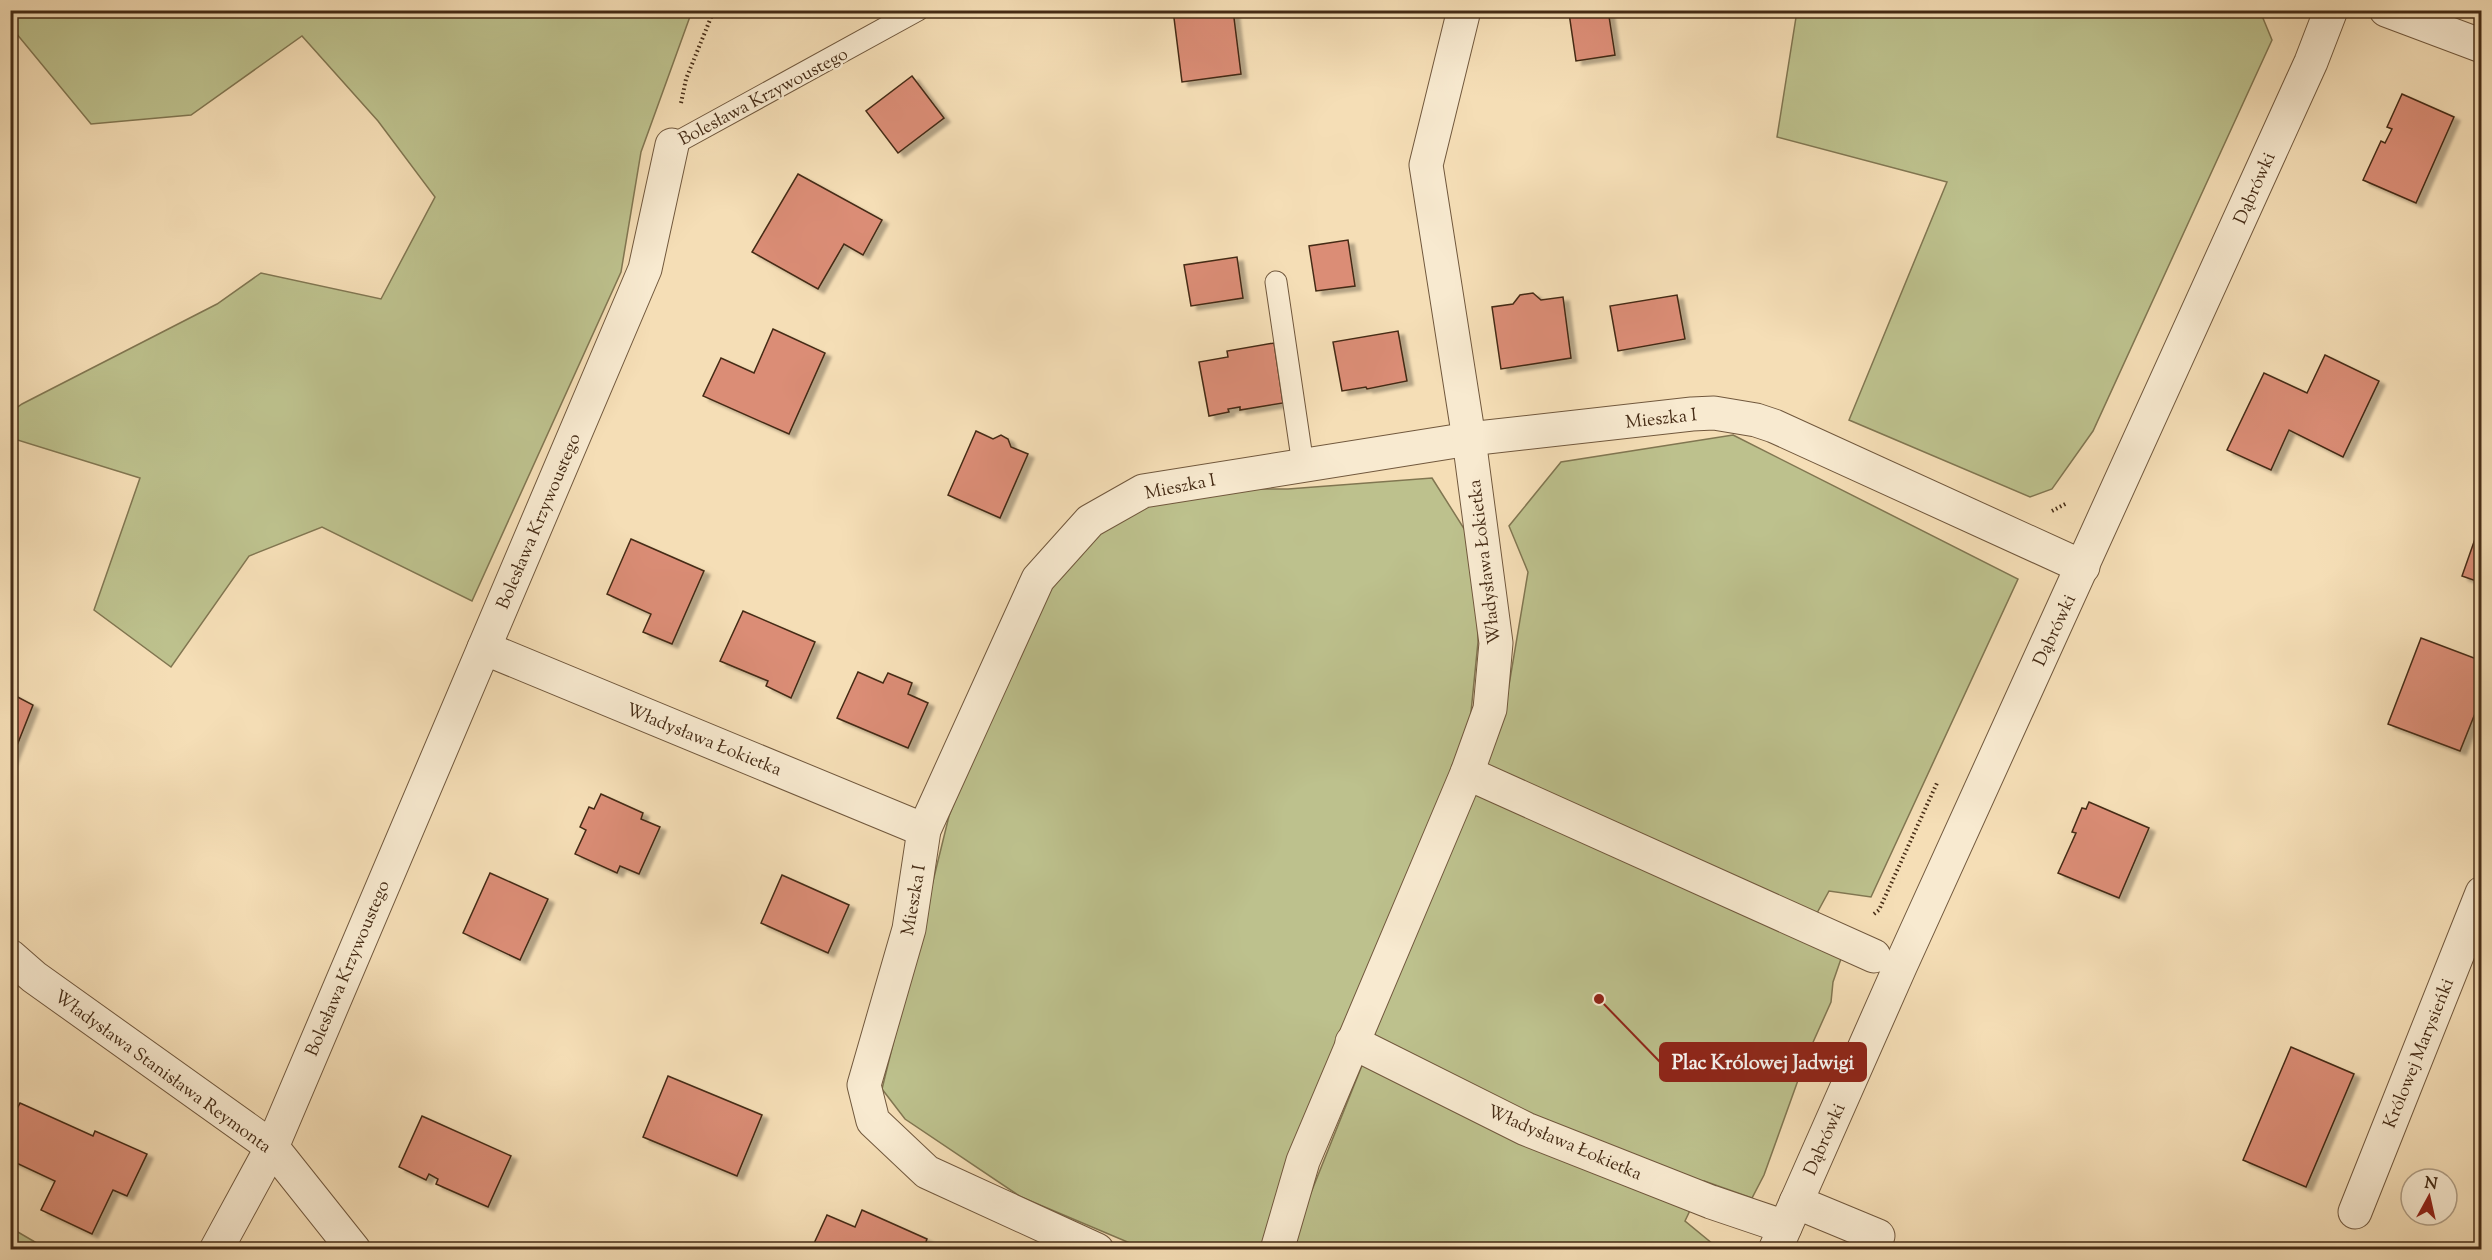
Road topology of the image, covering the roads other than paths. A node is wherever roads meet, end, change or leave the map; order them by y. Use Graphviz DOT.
graph roads {
  1 [pos="918,10"];
  2 [pos="1464,10"];
  3 [pos="2331,10"];
  4 [pos="2386,10"];
  5 [pos="2481,46"];
  6 [pos="672,145"];
  7 [pos="1276,282"];
  8 [pos="1469,439"];
  9 [pos="1303,465"];
  10 [pos="2083,567"];
  11 [pos="484,648"];
  12 [pos="1467,773"];
  13 [pos="924,830"];
  14 [pos="2481,893"];
  15 [pos="10,956"];
  16 [pos="1874,956"];
  17 [pos="1352,1042"];
  18 [pos="272,1147"];
  19 [pos="2355,1212"];
  20 [pos="1783,1235"];
  21 [pos="1878,1236"];
  22 [pos="216,1250"];
  23 [pos="354,1250"];
  24 [pos="1097,1250"];
  25 [pos="1277,1250"];
  1 -- 6 [label="lane, Bolesława Krzywoustego"];
  2 -- 8 [label="street, Władysława Łokietka"];
  3 -- 10 [label="street, Dąbrówki"];
  4 -- 5 [label="street"];
  6 -- 11 [label="street, Bolesława Krzywoustego"];
  7 -- 9 [label="lane"];
  8 -- 9 [label="street, Mieszka I"];
  8 -- 10 [label="street, Mieszka I"];
  8 -- 12 [label="street, Władysława Łokietka"];
  9 -- 13 [label="street, Mieszka I"];
  10 -- 20 [label="street, Dąbrówki"];
  11 -- 13 [label="street, Władysława Łokietka"];
  11 -- 18 [label="street, Bolesława Krzywoustego"];
  12 -- 16 [label="street"];
  12 -- 17 [label="street, Władysława Łokietka"];
  13 -- 24 [label="street, Mieszka I"];
  14 -- 19 [label="street, Królowej Marysieńki"];
  15 -- 18 [label="street, Władysława Stanisława Reymonta"];
  17 -- 20 [label="street, Władysława Łokietka"];
  17 -- 25 [label="street, Władysława Łokietka"];
  18 -- 22 [label="street, Bolesława Krzywoustego"];
  18 -- 23 [label="street, Władysława Stanisława Reymonta"];
  20 -- 21 [label="street, Władysława Łokietka"];
}
